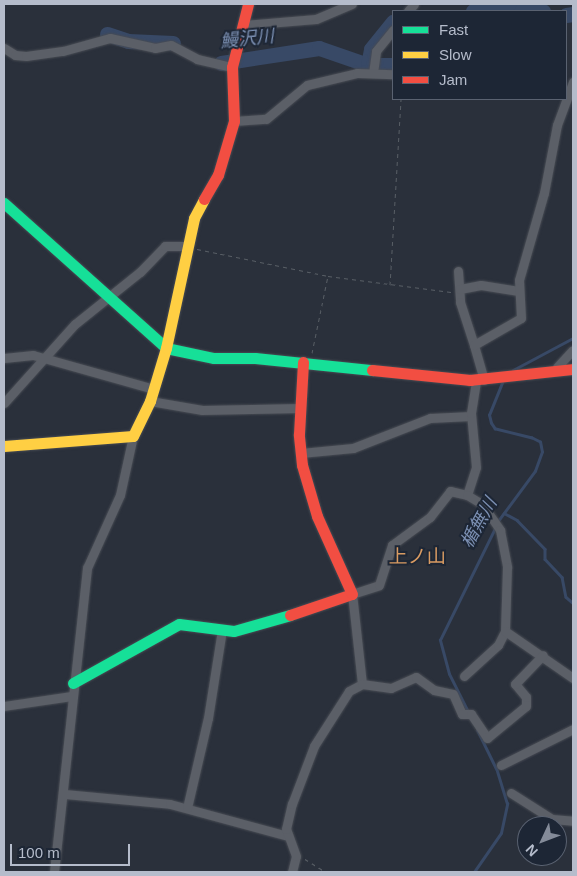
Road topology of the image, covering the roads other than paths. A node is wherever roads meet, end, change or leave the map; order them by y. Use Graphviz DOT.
graph roads {
  1 [pos="248,4"];
  2 [pos="352,4"];
  3 [pos="244,25"];
  4 [pos="392,31"];
  5 [pos="4,48"];
  6 [pos="232,67"];
  7 [pos="370,73"];
  8 [pos="392,74"];
  9 [pos="573,80"];
  10 [pos="567,97"];
  11 [pos="566,100"];
  12 [pos="234,121"];
  13 [pos="4,203"];
  14 [pos="185,246"];
  15 [pos="458,271"];
  16 [pos="460,291"];
  17 [pos="520,291"];
  18 [pos="109,298"];
  19 [pos="474,346"];
  20 [pos="166,348"];
  21 [pos="573,350"];
  22 [pos="4,358"];
  23 [pos="43,358"];
  24 [pos="306,363"];
  25 [pos="557,367"];
  26 [pos="573,369"];
  27 [pos="480,380"];
  28 [pos="154,390"];
  29 [pos="150,401"];
  30 [pos="4,403"];
  31 [pos="301,408"];
  32 [pos="471,416"];
  33 [pos="133,436"];
  34 [pos="4,446"];
  35 [pos="301,453"];
  36 [pos="467,495"];
  37 [pos="352,594"];
  38 [pos="222,630"];
  39 [pos="505,631"];
  40 [pos="543,655"];
  41 [pos="464,676"];
  42 [pos="573,678"];
  43 [pos="73,683"];
  44 [pos="362,684"];
  45 [pos="72,696"];
  46 [pos="4,706"];
  47 [pos="573,729"];
  48 [pos="501,765"];
  49 [pos="511,793"];
  50 [pos="65,794"];
  51 [pos="187,808"];
  52 [pos="573,821"];
  53 [pos="288,836"];
  54 [pos="54,872"];
  55 [pos="292,872"];
  1 -- 3 [label="street"];
  2 -- 3 [label="street"];
  3 -- 6 [label="street"];
  4 -- 7 [label="street"];
  5 -- 6 [label="street"];
  6 -- 12 [label="street"];
  7 -- 8 [label="street"];
  7 -- 12 [label="street"];
  9 -- 10 [label="street"];
  11 -- 17 [label="street"];
  12 -- 14 [label="street"];
  13 -- 18 [label="street"];
  14 -- 18 [label="street"];
  14 -- 20 [label="street"];
  15 -- 16 [label="street"];
  16 -- 17 [label="street"];
  16 -- 19 [label="street"];
  17 -- 19 [label="street"];
  18 -- 20 [label="street"];
  18 -- 23 [label="street"];
  19 -- 27 [label="street"];
  20 -- 24 [label="street"];
  20 -- 28 [label="street"];
  21 -- 25 [label="street"];
  22 -- 23 [label="street"];
  23 -- 28 [label="street"];
  23 -- 30 [label="street"];
  24 -- 27 [label="street"];
  24 -- 31 [label="street"];
  25 -- 26 [label="street"];
  25 -- 27 [label="street"];
  27 -- 32 [label="street"];
  28 -- 29 [label="street"];
  29 -- 31 [label="street"];
  29 -- 33 [label="street"];
  31 -- 35 [label="street"];
  32 -- 35 [label="street"];
  32 -- 36 [label="street"];
  33 -- 34 [label="street"];
  33 -- 43 [label="street"];
  35 -- 37 [label="street"];
  36 -- 37 [label="street"];
  36 -- 39 [label="street"];
  37 -- 38 [label="street"];
  37 -- 44 [label="street"];
  38 -- 43 [label="street"];
  38 -- 51 [label="street"];
  39 -- 40 [label="street"];
  39 -- 41 [label="street"];
  40 -- 42 [label="street"];
  40 -- 44 [label="street"];
  43 -- 45 [label="street"];
  44 -- 53 [label="street"];
  45 -- 46 [label="street"];
  45 -- 50 [label="street"];
  47 -- 48 [label="street"];
  49 -- 52 [label="street"];
  50 -- 51 [label="street"];
  50 -- 54 [label="street"];
  51 -- 53 [label="street"];
  53 -- 55 [label="street"];
}
